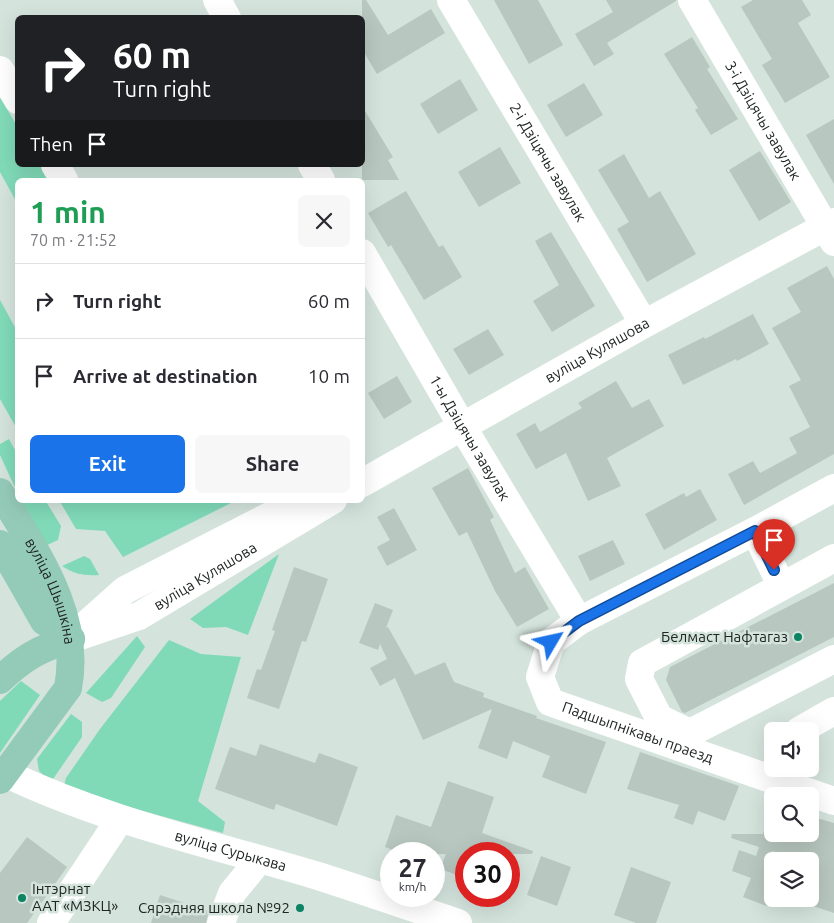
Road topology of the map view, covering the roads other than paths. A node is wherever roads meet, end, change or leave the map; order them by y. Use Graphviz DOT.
graph roads {
  1 [pos="217,0"];
  2 [pos="451,0"];
  3 [pos="692,0"];
  4 [pos="225,15"];
  5 [pos="0,70"];
  6 [pos="15,95"];
  7 [pos="56,167"];
  8 [pos="63,178"];
  9 [pos="831,230"];
  10 [pos="365,258"];
  11 [pos="644,324"];
  12 [pos="462,426"];
  13 [pos="365,481"];
  14 [pos="834,488"];
  15 [pos="0,492"];
  16 [pos="286,503"];
  17 [pos="328,503"];
  18 [pos="252,510"];
  19 [pos="755,531"];
  20 [pos="0,544"];
  21 [pos="834,558"];
  22 [pos="781,585"];
  23 [pos="579,621"];
  24 [pos="71,639"];
  25 [pos="834,659"];
  26 [pos="0,680"];
  27 [pos="834,711"];
  28 [pos="815,722"];
  29 [pos="3,776"];
  30 [pos="834,801"];
  31 [pos="120,819"];
  32 [pos="259,860"];
  33 [pos="51,923"];
  34 [pos="221,923"];
  35 [pos="458,923"];
  1 -- 4 [label="street"];
  2 -- 11 [label="street, 2-і Дзіцячы завулак"];
  3 -- 9 [label="street, 3-і Дзіцячы завулак"];
  5 -- 6 [label="street"];
  7 -- 8 [label="street"];
  9 -- 11 [label="street, вуліца Куляшова"];
  10 -- 12 [label="street, 1-ы Дзіцячы завулак"];
  11 -- 12 [label="street, вуліца Куляшова"];
  12 -- 13 [label="street, вуліца Куляшова"];
  12 -- 23 [label="street, 1-ы Дзіцячы завулак"];
  14 -- 19 [label="street, Падшыпнікавы праезд"];
  15 -- 24 [label="main road, вуліца Шышкіна"];
  16 -- 18 [label="street, вуліца Куляшова"];
  17 -- 24 [label="street, вуліца Куляшова"];
  18 -- 24 [label="street, вуліца Куляшова"];
  19 -- 22 [label="street"];
  19 -- 23 [label="street, Падшыпнікавы праезд"];
  20 -- 24 [label="main road, вуліца Шышкіна"];
  21 -- 22 [label="street"];
  22 -- 25 [label="street"];
  23 -- 30 [label="street, Падшыпнікавы праезд"];
  24 -- 26 [label="main road, вуліца Куляшова"];
  24 -- 29 [label="main road"];
  27 -- 28 [label="street"];
  29 -- 31 [label="street, вуліца Сурыкава"];
  31 -- 32 [label="street, вуліца Сурыкава"];
  31 -- 33 [label="street"];
  32 -- 34 [label="street"];
  32 -- 35 [label="street, вуліца Сурыкава"];
}
